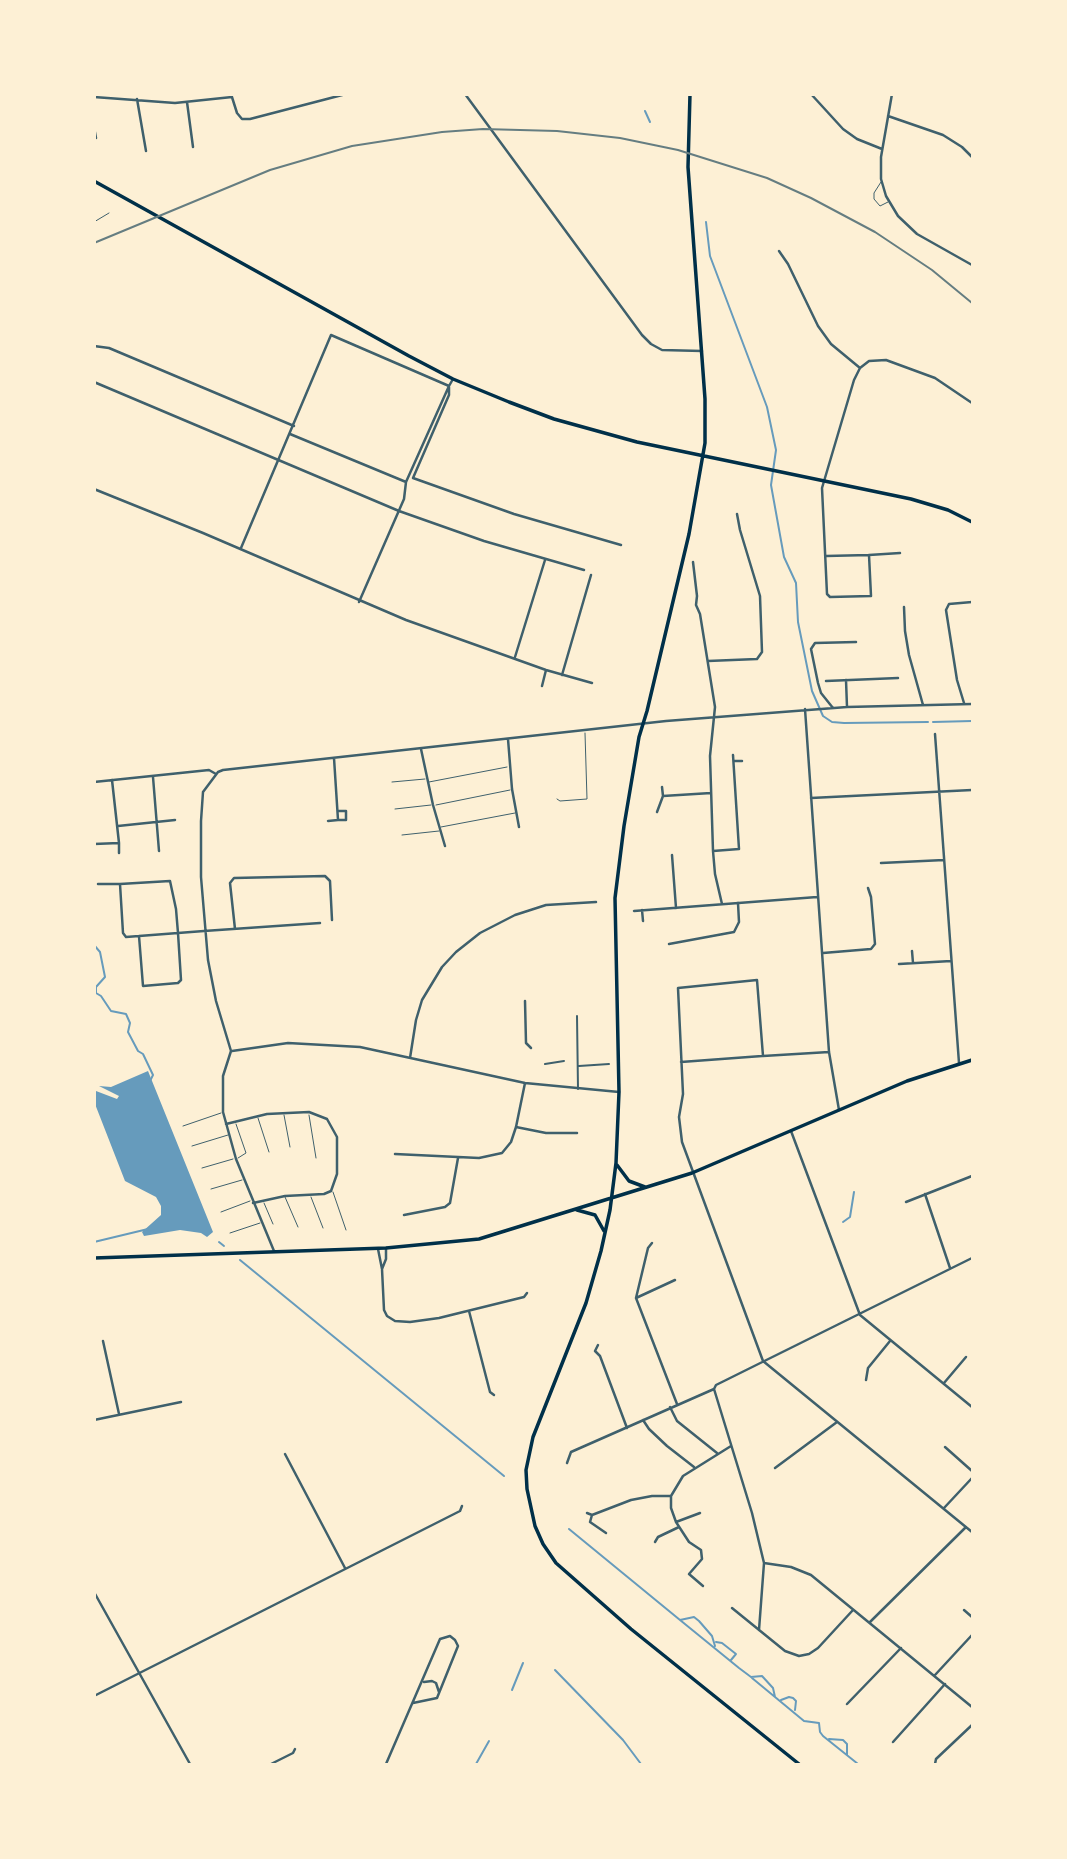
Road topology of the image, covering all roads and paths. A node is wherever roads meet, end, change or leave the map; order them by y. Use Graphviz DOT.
graph roads {
  1 [pos="465,94"];
  2 [pos="690,94"];
  3 [pos="811,94"];
  4 [pos="892,94"];
  5 [pos="105,95"];
  6 [pos="343,95"];
  7 [pos="231,96"];
  8 [pos="94,97"];
  9 [pos="137,99"];
  10 [pos="187,102"];
  11 [pos="888,116"];
  12 [pos="94,127"];
  13 [pos="96,138"];
  14 [pos="193,147"];
  15 [pos="882,149"];
  16 [pos="146,151"];
  17 [pos="972,157"];
  18 [pos="94,181"];
  19 [pos="882,181"];
  20 [pos="889,201"];
  21 [pos="109,213"];
  22 [pos="94,222"];
  23 [pos="779,251"];
  24 [pos="972,265"];
  25 [pos="94,346"];
  26 [pos="702,351"];
  27 [pos="860,368"];
  28 [pos="453,379"];
  29 [pos="94,382"];
  30 [pos="449,386"];
  31 [pos="972,403"];
  32 [pos="441,408"];
  33 [pos="294,426"];
  34 [pos="290,435"];
  35 [pos="703,457"];
  36 [pos="279,460"];
  37 [pos="413,478"];
  38 [pos="823,481"];
  39 [pos="406,482"];
  40 [pos="94,489"];
  41 [pos="399,511"];
  42 [pos="737,514"];
  43 [pos="972,522"];
  44 [pos="621,545"];
  45 [pos="240,549"];
  46 [pos="900,553"];
  47 [pos="869,555"];
  48 [pos="826,556"];
  49 [pos="545,558"];
  50 [pos="692,562"];
  51 [pos="584,570"];
  52 [pos="591,575"];
  53 [pos="359,602"];
  54 [pos="972,602"];
  55 [pos="904,607"];
  56 [pos="856,642"];
  57 [pos="515,657"];
  58 [pos="708,661"];
  59 [pos="546,670"];
  60 [pos="562,675"];
  61 [pos="898,678"];
  62 [pos="846,680"];
  63 [pos="825,681"];
  64 [pos="592,683"];
  65 [pos="542,686"];
  66 [pos="964,704"];
  67 [pos="972,704"];
  68 [pos="923,705"];
  69 [pos="847,707"];
  70 [pos="830,708"];
  71 [pos="806,709"];
  72 [pos="714,717"];
  73 [pos="643,723"];
  74 [pos="584,731"];
  75 [pos="935,734"];
  76 [pos="508,739"];
  77 [pos="421,749"];
  78 [pos="733,755"];
  79 [pos="334,758"];
  80 [pos="734,761"];
  81 [pos="742,761"];
  82 [pos="509,766"];
  83 [pos="216,774"];
  84 [pos="153,777"];
  85 [pos="112,780"];
  86 [pos="428,781"];
  87 [pos="94,782"];
  88 [pos="392,782"];
  89 [pos="662,788"];
  90 [pos="512,789"];
  91 [pos="972,790"];
  92 [pos="939,792"];
  93 [pos="711,793"];
  94 [pos="663,796"];
  95 [pos="811,798"];
  96 [pos="557,799"];
  97 [pos="433,805"];
  98 [pos="395,809"];
  99 [pos="337,811"];
  100 [pos="657,812"];
  101 [pos="516,813"];
  102 [pos="175,820"];
  103 [pos="338,820"];
  104 [pos="328,821"];
  105 [pos="157,822"];
  106 [pos="118,826"];
  107 [pos="520,827"];
  108 [pos="439,829"];
  109 [pos="402,835"];
  110 [pos="119,843"];
  111 [pos="94,844"];
  112 [pos="444,846"];
  113 [pos="739,849"];
  114 [pos="159,851"];
  115 [pos="713,851"];
  116 [pos="119,853"];
  117 [pos="740,854"];
  118 [pos="672,855"];
  119 [pos="944,860"];
  120 [pos="881,863"];
  121 [pos="98,884"];
  122 [pos="120,884"];
  123 [pos="868,888"];
  124 [pos="817,897"];
  125 [pos="596,902"];
  126 [pos="738,903"];
  127 [pos="722,904"];
  128 [pos="676,908"];
  129 [pos="642,910"];
  130 [pos="634,911"];
  131 [pos="332,920"];
  132 [pos="643,921"];
  133 [pos="320,923"];
  134 [pos="234,929"];
  135 [pos="204,931"];
  136 [pos="178,933"];
  137 [pos="139,936"];
  138 [pos="669,944"];
  139 [pos="912,951"];
  140 [pos="823,953"];
  141 [pos="951,961"];
  142 [pos="913,963"];
  143 [pos="899,964"];
  144 [pos="525,1001"];
  145 [pos="577,1016"];
  146 [pos="531,1048"];
  147 [pos="231,1051"];
  148 [pos="829,1052"];
  149 [pos="763,1056"];
  150 [pos="411,1058"];
  151 [pos="578,1060"];
  152 [pos="972,1060"];
  153 [pos="564,1061"];
  154 [pos="572,1061"];
  155 [pos="681,1062"];
  156 [pos="959,1063"];
  157 [pos="545,1064"];
  158 [pos="609,1064"];
  159 [pos="579,1066"];
  160 [pos="525,1083"];
  161 [pos="578,1088"];
  162 [pos="619,1092"];
  163 [pos="839,1110"];
  164 [pos="223,1112"];
  165 [pos="309,1112"];
  166 [pos="283,1113"];
  167 [pos="258,1116"];
  168 [pos="236,1122"];
  169 [pos="226,1124"];
  170 [pos="183,1126"];
  171 [pos="516,1127"];
  172 [pos="791,1131"];
  173 [pos="578,1133"];
  174 [pos="228,1135"];
  175 [pos="192,1146"];
  176 [pos="290,1147"];
  177 [pos="269,1152"];
  178 [pos="395,1154"];
  179 [pos="316,1158"];
  180 [pos="458,1158"];
  181 [pos="236,1159"];
  182 [pos="616,1163"];
  183 [pos="202,1168"];
  184 [pos="692,1173"];
  185 [pos="972,1176"];
  186 [pos="244,1180"];
  187 [pos="649,1188"];
  188 [pos="211,1189"];
  189 [pos="331,1191"];
  190 [pos="925,1194"];
  191 [pos="310,1195"];
  192 [pos="285,1196"];
  193 [pos="612,1198"];
  194 [pos="263,1200"];
  195 [pos="253,1201"];
  196 [pos="906,1202"];
  197 [pos="575,1209"];
  198 [pos="221,1212"];
  199 [pos="404,1215"];
  200 [pos="262,1222"];
  201 [pos="273,1224"];
  202 [pos="298,1227"];
  203 [pos="323,1228"];
  204 [pos="346,1230"];
  205 [pos="230,1233"];
  206 [pos="605,1234"];
  207 [pos="652,1243"];
  208 [pos="378,1248"];
  209 [pos="386,1248"];
  210 [pos="274,1251"];
  211 [pos="94,1258"];
  212 [pos="972,1260"];
  213 [pos="950,1268"];
  214 [pos="382,1269"];
  215 [pos="664,1278"];
  216 [pos="675,1280"];
  217 [pos="667,1284"];
  218 [pos="527,1293"];
  219 [pos="636,1298"];
  220 [pos="468,1311"];
  221 [pos="860,1315"];
  222 [pos="103,1340"];
  223 [pos="890,1341"];
  224 [pos="598,1345"];
  225 [pos="966,1357"];
  226 [pos="763,1361"];
  227 [pos="866,1380"];
  228 [pos="944,1383"];
  229 [pos="713,1389"];
  230 [pos="494,1395"];
  231 [pos="181,1402"];
  232 [pos="677,1404"];
  233 [pos="670,1407"];
  234 [pos="972,1407"];
  235 [pos="119,1414"];
  236 [pos="94,1420"];
  237 [pos="643,1420"];
  238 [pos="837,1422"];
  239 [pos="626,1428"];
  240 [pos="731,1446"];
  241 [pos="944,1447"];
  242 [pos="285,1454"];
  243 [pos="717,1454"];
  244 [pos="567,1463"];
  245 [pos="695,1467"];
  246 [pos="775,1468"];
  247 [pos="972,1471"];
  248 [pos="972,1478"];
  249 [pos="671,1496"];
  250 [pos="462,1506"];
  251 [pos="944,1508"];
  252 [pos="587,1513"];
  253 [pos="700,1513"];
  254 [pos="592,1515"];
  255 [pos="676,1522"];
  256 [pos="679,1527"];
  257 [pos="966,1527"];
  258 [pos="972,1532"];
  259 [pos="606,1533"];
  260 [pos="655,1542"];
  261 [pos="764,1563"];
  262 [pos="345,1568"];
  263 [pos="685,1571"];
  264 [pos="689,1574"];
  265 [pos="703,1586"];
  266 [pos="94,1592"];
  267 [pos="732,1608"];
  268 [pos="853,1610"];
  269 [pos="964,1610"];
  270 [pos="972,1617"];
  271 [pos="870,1622"];
  272 [pos="759,1630"];
  273 [pos="972,1636"];
  274 [pos="901,1648"];
  275 [pos="139,1674"];
  276 [pos="935,1675"];
  277 [pos="422,1682"];
  278 [pos="945,1684"];
  279 [pos="439,1695"];
  280 [pos="94,1696"];
  281 [pos="413,1703"];
  282 [pos="847,1704"];
  283 [pos="972,1707"];
  284 [pos="972,1725"];
  285 [pos="893,1742"];
  286 [pos="295,1748"];
  287 [pos="190,1765"];
  288 [pos="271,1765"];
  289 [pos="386,1765"];
  290 [pos="799,1765"];
  291 [pos="934,1765"];
  1 -- 26 [label="street"];
  2 -- 26 [label="main road"];
  3 -- 15 [label="street"];
  4 -- 11 [label="street"];
  5 -- 8 [label="street"];
  5 -- 9 [label="street"];
  6 -- 7 [label="street"];
  7 -- 10 [label="street"];
  9 -- 10 [label="street"];
  9 -- 16 [label="street"];
  10 -- 14 [label="street"];
  11 -- 15 [label="street"];
  11 -- 17 [label="street"];
  12 -- 13 [label="street"];
  15 -- 19 [label="street"];
  18 -- 28 [label="main road"];
  19 -- 20 [label="street"];
  19 -- 20 [label="lane"];
  20 -- 24 [label="street"];
  21 -- 22 [label="lane"];
  23 -- 27 [label="street"];
  25 -- 33 [label="street"];
  26 -- 35 [label="main road"];
  27 -- 31 [label="street"];
  27 -- 38 [label="street"];
  28 -- 30 [label="street"];
  28 -- 35 [label="main road"];
  29 -- 36 [label="street"];
  30 -- 32 [label="street"];
  30 -- 33 [label="street"];
  32 -- 37 [label="street"];
  32 -- 39 [label="street"];
  33 -- 34 [label="street"];
  34 -- 36 [label="street"];
  34 -- 39 [label="street"];
  35 -- 38 [label="main road"];
  35 -- 73 [label="main road"];
  36 -- 41 [label="street"];
  36 -- 45 [label="street"];
  37 -- 39 [label="street"];
  37 -- 44 [label="street"];
  38 -- 43 [label="main road"];
  38 -- 48 [label="street"];
  39 -- 41 [label="street"];
  40 -- 45 [label="street"];
  41 -- 49 [label="street"];
  41 -- 53 [label="street"];
  42 -- 58 [label="street"];
  45 -- 53 [label="street"];
  46 -- 47 [label="street"];
  47 -- 48 [label="street"];
  47 -- 48 [label="street"];
  49 -- 51 [label="street"];
  49 -- 57 [label="street"];
  50 -- 58 [label="street"];
  52 -- 60 [label="street"];
  53 -- 57 [label="street"];
  54 -- 66 [label="street"];
  55 -- 68 [label="street"];
  56 -- 70 [label="street"];
  57 -- 59 [label="street"];
  58 -- 72 [label="street"];
  59 -- 60 [label="street"];
  59 -- 65 [label="street"];
  60 -- 64 [label="street"];
  61 -- 62 [label="street"];
  62 -- 63 [label="street"];
  62 -- 69 [label="street"];
  66 -- 67 [label="street"];
  66 -- 68 [label="street"];
  68 -- 69 [label="street"];
  69 -- 70 [label="street"];
  70 -- 71 [label="street"];
  71 -- 72 [label="street"];
  71 -- 95 [label="street"];
  72 -- 73 [label="street"];
  72 -- 93 [label="street"];
  73 -- 74 [label="street"];
  73 -- 162 [label="main road"];
  74 -- 76 [label="street"];
  74 -- 96 [label="lane"];
  75 -- 92 [label="street"];
  76 -- 77 [label="street"];
  76 -- 82 [label="street"];
  77 -- 79 [label="street"];
  77 -- 86 [label="street"];
  78 -- 80 [label="street"];
  79 -- 83 [label="street"];
  79 -- 99 [label="street"];
  80 -- 81 [label="street"];
  80 -- 113 [label="street"];
  82 -- 86 [label="lane"];
  82 -- 90 [label="street"];
  83 -- 84 [label="street"];
  83 -- 135 [label="street"];
  84 -- 85 [label="street"];
  84 -- 105 [label="street"];
  85 -- 87 [label="street"];
  85 -- 106 [label="street"];
  86 -- 88 [label="lane"];
  86 -- 97 [label="street"];
  89 -- 94 [label="street"];
  90 -- 97 [label="lane"];
  90 -- 101 [label="street"];
  91 -- 92 [label="street"];
  92 -- 95 [label="street"];
  92 -- 119 [label="street"];
  93 -- 94 [label="street"];
  93 -- 115 [label="street"];
  94 -- 100 [label="street"];
  95 -- 124 [label="street"];
  97 -- 98 [label="lane"];
  97 -- 108 [label="street"];
  99 -- 103 [label="street"];
  99 -- 103 [label="street"];
  101 -- 107 [label="street"];
  101 -- 108 [label="lane"];
  102 -- 105 [label="street"];
  103 -- 104 [label="street"];
  105 -- 106 [label="street"];
  105 -- 114 [label="street"];
  106 -- 110 [label="street"];
  108 -- 109 [label="lane"];
  108 -- 112 [label="street"];
  110 -- 111 [label="street"];
  110 -- 116 [label="street"];
  113 -- 115 [label="street"];
  113 -- 117 [label="street"];
  115 -- 127 [label="street"];
  118 -- 128 [label="street"];
  119 -- 120 [label="street"];
  119 -- 141 [label="street"];
  121 -- 122 [label="street"];
  122 -- 136 [label="street"];
  122 -- 137 [label="street"];
  123 -- 140 [label="street"];
  124 -- 126 [label="street"];
  124 -- 140 [label="street"];
  125 -- 150 [label="street"];
  126 -- 127 [label="street"];
  126 -- 138 [label="street"];
  127 -- 128 [label="street"];
  128 -- 129 [label="street"];
  129 -- 130 [label="street"];
  129 -- 132 [label="street"];
  131 -- 134 [label="street"];
  133 -- 134 [label="street"];
  134 -- 135 [label="street"];
  135 -- 136 [label="street"];
  135 -- 147 [label="street"];
  136 -- 137 [label="street"];
  136 -- 137 [label="street"];
  139 -- 142 [label="street"];
  140 -- 148 [label="street"];
  141 -- 142 [label="street"];
  141 -- 156 [label="street"];
  142 -- 143 [label="street"];
  144 -- 146 [label="street"];
  145 -- 151 [label="street"];
  147 -- 150 [label="street"];
  147 -- 164 [label="street"];
  148 -- 149 [label="street"];
  148 -- 163 [label="street"];
  149 -- 155 [label="street"];
  149 -- 155 [label="street"];
  150 -- 160 [label="street"];
  151 -- 154 [label="street"];
  151 -- 159 [label="street"];
  152 -- 156 [label="main road"];
  153 -- 157 [label="street"];
  155 -- 184 [label="street"];
  156 -- 163 [label="main road"];
  158 -- 159 [label="street"];
  159 -- 161 [label="street"];
  160 -- 161 [label="street"];
  160 -- 171 [label="street"];
  161 -- 162 [label="street"];
  162 -- 182 [label="main road"];
  163 -- 172 [label="main road"];
  164 -- 169 [label="street"];
  164 -- 170 [label="lane"];
  165 -- 166 [label="street"];
  165 -- 179 [label="lane"];
  165 -- 189 [label="street"];
  166 -- 167 [label="street"];
  166 -- 176 [label="lane"];
  167 -- 168 [label="street"];
  167 -- 177 [label="lane"];
  168 -- 169 [label="street"];
  168 -- 181 [label="lane"];
  169 -- 174 [label="street"];
  171 -- 173 [label="street"];
  171 -- 180 [label="street"];
  172 -- 184 [label="main road"];
  172 -- 221 [label="street"];
  174 -- 175 [label="lane"];
  174 -- 181 [label="street"];
  178 -- 180 [label="street"];
  180 -- 199 [label="street"];
  181 -- 183 [label="lane"];
  181 -- 186 [label="street"];
  182 -- 187 [label="main road"];
  182 -- 193 [label="main road"];
  184 -- 187 [label="main road"];
  184 -- 226 [label="street"];
  185 -- 190 [label="street"];
  186 -- 188 [label="lane"];
  186 -- 195 [label="street"];
  187 -- 193 [label="main road"];
  189 -- 191 [label="street"];
  189 -- 204 [label="lane"];
  190 -- 196 [label="street"];
  190 -- 213 [label="street"];
  191 -- 192 [label="street"];
  191 -- 203 [label="lane"];
  192 -- 194 [label="street"];
  192 -- 202 [label="lane"];
  193 -- 197 [label="main road"];
  193 -- 206 [label="main road"];
  194 -- 195 [label="street"];
  194 -- 201 [label="lane"];
  195 -- 198 [label="lane"];
  195 -- 200 [label="street"];
  197 -- 206 [label="main road"];
  197 -- 209 [label="main road"];
  200 -- 205 [label="lane"];
  200 -- 210 [label="street"];
  206 -- 290 [label="main road"];
  207 -- 219 [label="street"];
  208 -- 209 [label="main road"];
  208 -- 210 [label="main road"];
  208 -- 214 [label="street"];
  209 -- 214 [label="street"];
  210 -- 211 [label="main road"];
  212 -- 213 [label="street"];
  213 -- 221 [label="street"];
  214 -- 220 [label="street"];
  215 -- 217 [label="street"];
  216 -- 217 [label="street"];
  217 -- 219 [label="street"];
  218 -- 220 [label="street"];
  219 -- 232 [label="street"];
  220 -- 230 [label="street"];
  221 -- 223 [label="street"];
  221 -- 226 [label="street"];
  222 -- 235 [label="street"];
  223 -- 227 [label="street"];
  223 -- 228 [label="street"];
  224 -- 239 [label="street"];
  225 -- 228 [label="street"];
  226 -- 229 [label="street"];
  226 -- 238 [label="street"];
  228 -- 234 [label="street"];
  229 -- 232 [label="street"];
  229 -- 240 [label="street"];
  231 -- 235 [label="street"];
  232 -- 233 [label="street"];
  233 -- 237 [label="street"];
  233 -- 243 [label="street"];
  235 -- 236 [label="street"];
  237 -- 239 [label="street"];
  237 -- 245 [label="street"];
  238 -- 246 [label="street"];
  238 -- 251 [label="street"];
  239 -- 244 [label="street"];
  240 -- 243 [label="street"];
  240 -- 261 [label="street"];
  241 -- 247 [label="street"];
  242 -- 262 [label="street"];
  243 -- 245 [label="street"];
  245 -- 249 [label="street"];
  248 -- 251 [label="street"];
  249 -- 254 [label="street"];
  249 -- 255 [label="street"];
  250 -- 262 [label="street"];
  251 -- 257 [label="street"];
  252 -- 254 [label="street"];
  253 -- 255 [label="street"];
  254 -- 259 [label="street"];
  255 -- 256 [label="street"];
  256 -- 260 [label="street"];
  256 -- 264 [label="street"];
  257 -- 258 [label="street"];
  257 -- 271 [label="street"];
  261 -- 268 [label="street"];
  261 -- 272 [label="street"];
  262 -- 275 [label="street"];
  263 -- 264 [label="street"];
  264 -- 265 [label="street"];
  266 -- 275 [label="street"];
  267 -- 272 [label="street"];
  268 -- 271 [label="street"];
  268 -- 272 [label="street"];
  269 -- 270 [label="street"];
  271 -- 274 [label="street"];
  273 -- 276 [label="street"];
  274 -- 276 [label="street"];
  274 -- 282 [label="street"];
  275 -- 280 [label="street"];
  275 -- 287 [label="street"];
  276 -- 278 [label="street"];
  277 -- 279 [label="street"];
  277 -- 279 [label="street"];
  277 -- 281 [label="street"];
  278 -- 283 [label="street"];
  278 -- 285 [label="street"];
  279 -- 281 [label="street"];
  281 -- 289 [label="street"];
  284 -- 291 [label="street"];
  286 -- 288 [label="street"];
}
